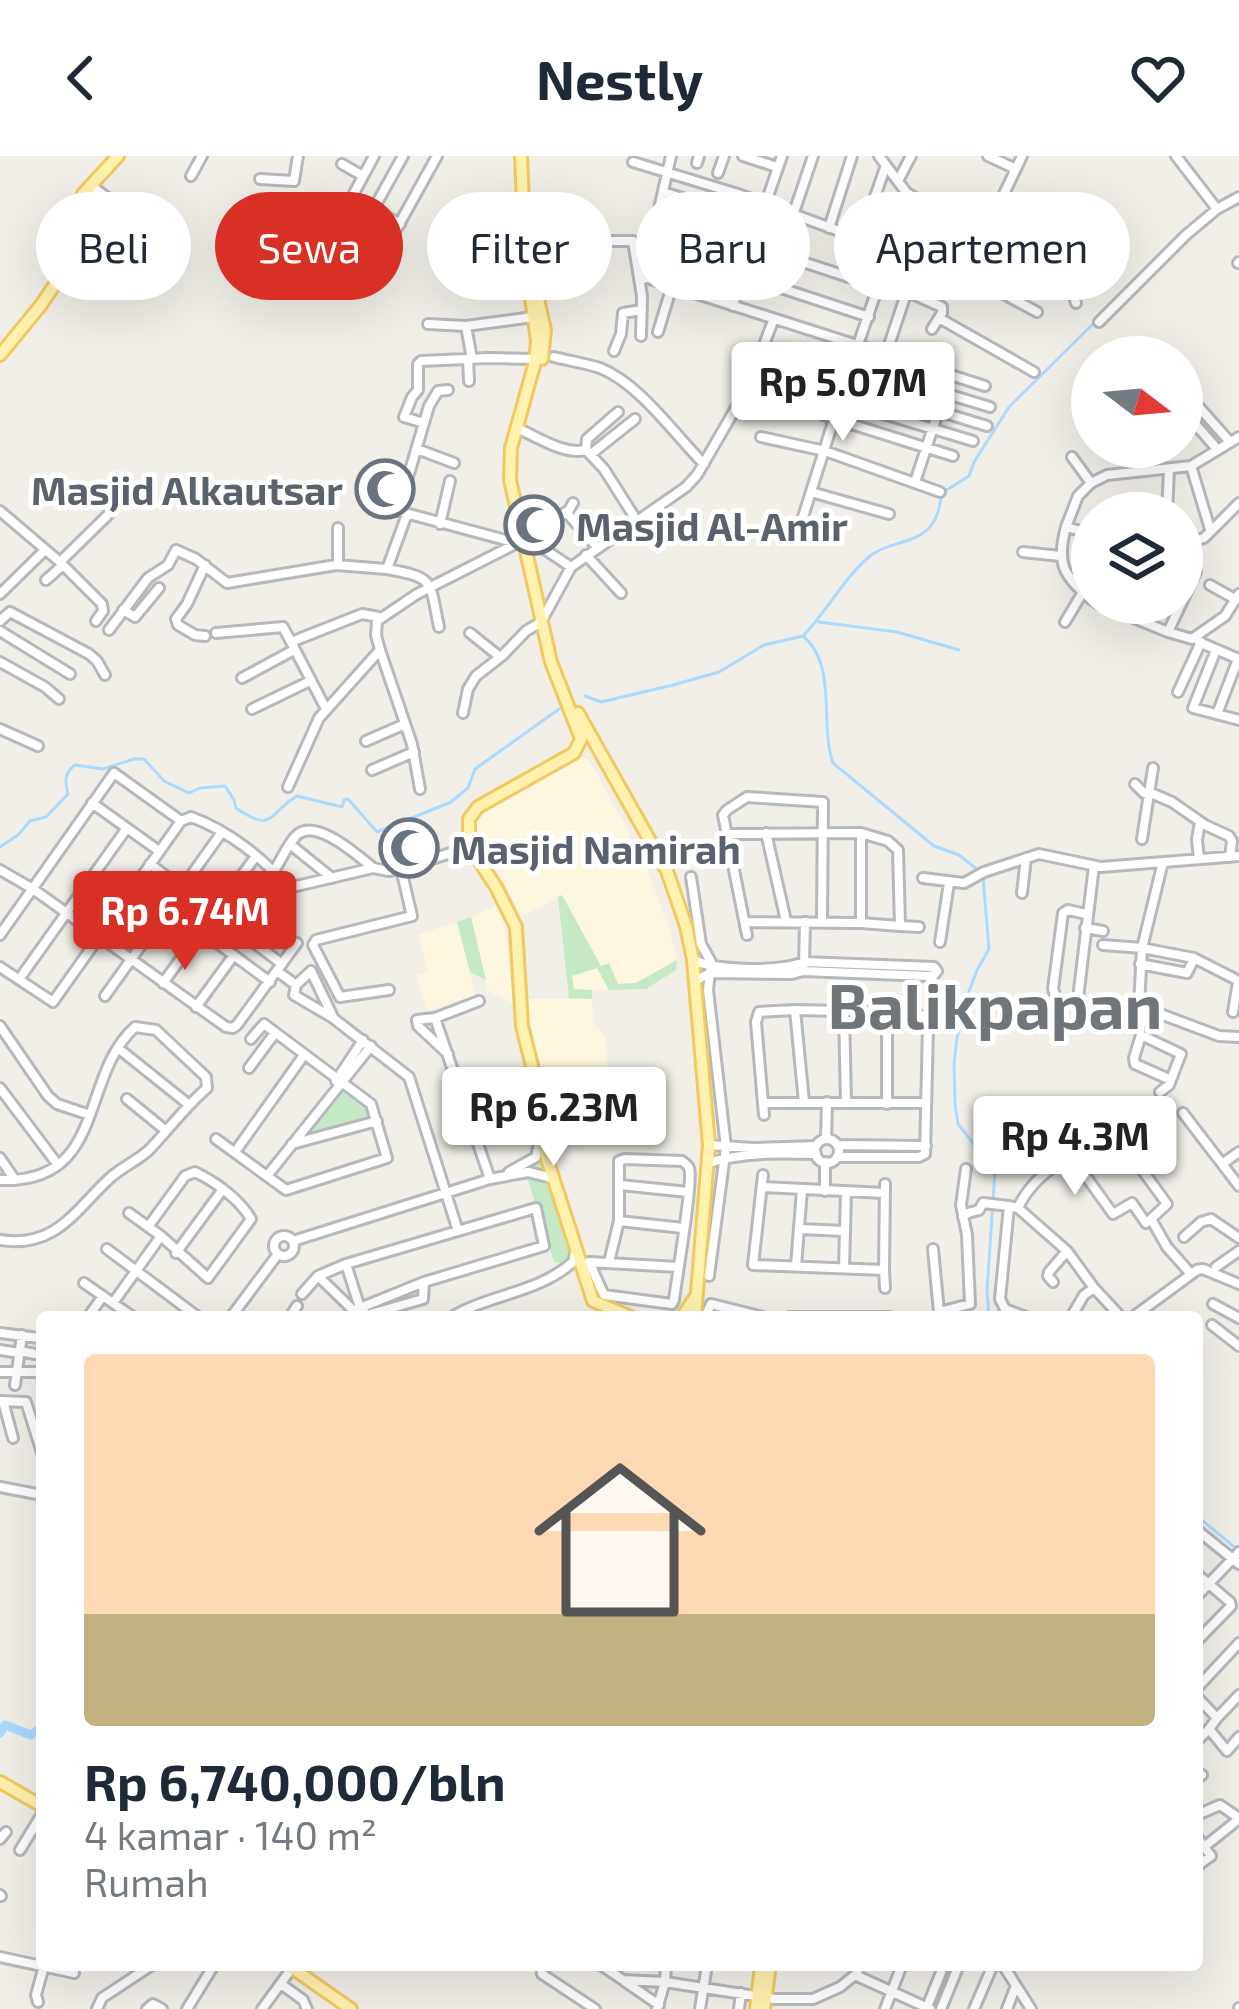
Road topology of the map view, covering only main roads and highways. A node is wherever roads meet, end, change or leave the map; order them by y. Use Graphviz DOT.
graph roads {
  1 [pos="118,156"];
  2 [pos="524,156"];
  3 [pos="529,192"];
  4 [pos="531,300"];
  5 [pos="538,300"];
  6 [pos="5,337"];
  7 [pos="0,355"];
  8 [pos="524,539"];
  9 [pos="571,706"];
  10 [pos="576,750"];
  11 [pos="608,763"];
  12 [pos="698,1294"];
  13 [pos="617,1311"];
  14 [pos="686,1311"];
  15 [pos="696,1311"];
  16 [pos="1,1782"];
  17 [pos="36,1803"];
  18 [pos="295,1971"];
  19 [pos="765,1971"];
  20 [pos="761,2003"];
  21 [pos="351,2009"];
  1 -- 6 [label="main road"];
  2 -- 3 [label="main road"];
  4 -- 8 [label="main road"];
  5 -- 8 [label="main road"];
  6 -- 7 [label="main road"];
  8 -- 9 [label="main road"];
  9 -- 10 [label="main road"];
  9 -- 11 [label="main road"];
  10 -- 11 [label="main road"];
  10 -- 13 [label="main road"];
  11 -- 12 [label="main road"];
  12 -- 14 [label="main road"];
  12 -- 15 [label="main road"];
  16 -- 17 [label="main road"];
  18 -- 21 [label="main road"];
  19 -- 20 [label="main road"];
}
